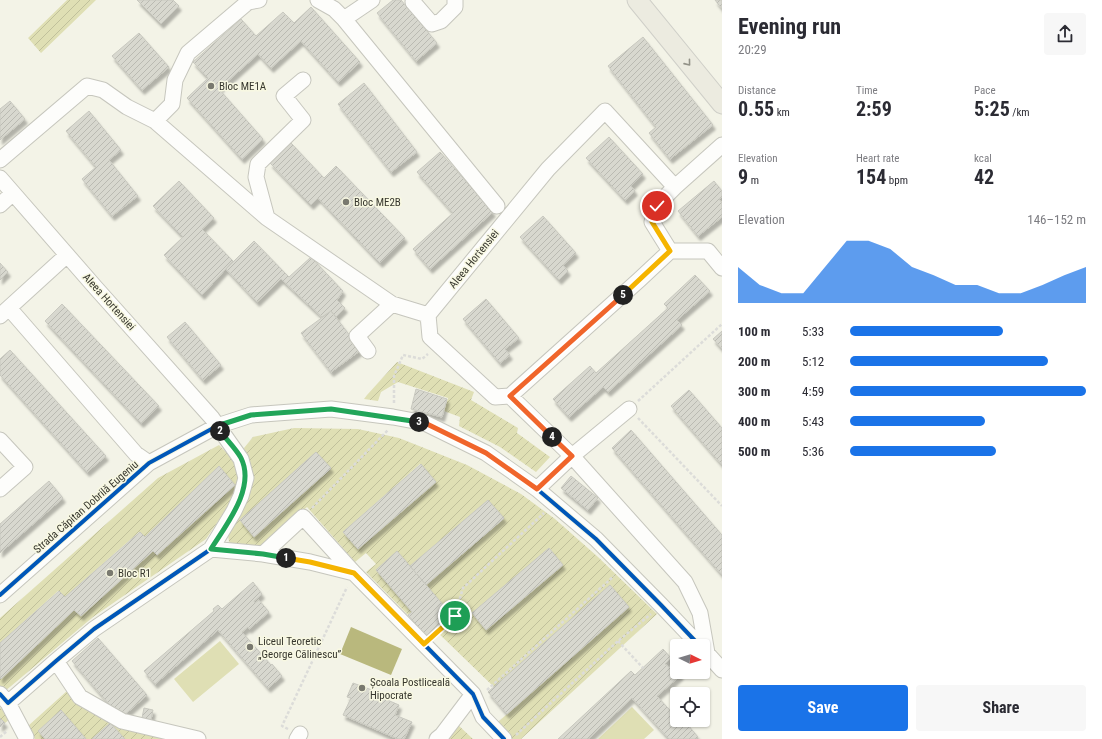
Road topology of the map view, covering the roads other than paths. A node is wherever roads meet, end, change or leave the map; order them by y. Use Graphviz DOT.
graph roads {
  1 [pos="259,0"];
  2 [pos="318,0"];
  3 [pos="372,0"];
  4 [pos="456,0"];
  5 [pos="637,0"];
  6 [pos="653,0"];
  7 [pos="414,1"];
  8 [pos="344,20"];
  9 [pos="303,80"];
  10 [pos="722,84"];
  11 [pos="722,104"];
  12 [pos="155,121"];
  13 [pos="722,145"];
  14 [pos="0,160"];
  15 [pos="0,178"];
  16 [pos="675,187"];
  17 [pos="13,193"];
  18 [pos="0,205"];
  19 [pos="497,206"];
  20 [pos="267,218"];
  21 [pos="670,251"];
  22 [pos="67,255"];
  23 [pos="722,268"];
  24 [pos="392,304"];
  25 [pos="4,312"];
  26 [pos="428,315"];
  27 [pos="368,351"];
  28 [pos="510,396"];
  29 [pos="629,409"];
  30 [pos="217,426"];
  31 [pos="0,440"];
  32 [pos="572,456"];
  33 [pos="149,463"];
  34 [pos="0,489"];
  35 [pos="537,489"];
  36 [pos="211,549"];
  37 [pos="263,554"];
  38 [pos="354,573"];
  39 [pos="0,595"];
  40 [pos="693,639"];
  41 [pos="702,639"];
  42 [pos="710,657"];
  43 [pos="56,660"];
  44 [pos="722,670"];
  45 [pos="474,697"];
  46 [pos="4,698"];
  47 [pos="26,737"];
  48 [pos="198,739"];
  49 [pos="437,739"];
  50 [pos="504,739"];
  1 -- 12 [label="street"];
  2 -- 8 [label="street"];
  3 -- 8 [label="street"];
  4 -- 7 [label="street"];
  5 -- 11 [label="main road, one-way"];
  6 -- 10 [label="main road"];
  8 -- 19 [label="street"];
  9 -- 20 [label="street"];
  12 -- 14 [label="street"];
  12 -- 20 [label="street"];
  13 -- 16 [label="street"];
  15 -- 17 [label="street, Aleea Hortensiei"];
  16 -- 21 [label="street"];
  16 -- 26 [label="street, Aleea Hortensiei"];
  17 -- 18 [label="street"];
  17 -- 22 [label="street, Aleea Hortensiei"];
  20 -- 24 [label="street"];
  21 -- 23 [label="street"];
  21 -- 28 [label="street"];
  22 -- 25 [label="street"];
  22 -- 30 [label="street, Aleea Hortensiei"];
  24 -- 26 [label="street"];
  24 -- 27 [label="street"];
  25 -- 33 [label="street"];
  26 -- 28 [label="street"];
  28 -- 32 [label="street"];
  29 -- 32 [label="street"];
  30 -- 33 [label="street, Strada Căpitan Dobrilă Eugeniu"];
  30 -- 35 [label="street, Strada Căpitan Dobrilă Eugeniu"];
  30 -- 36 [label="street, Aleea Hortensiei"];
  31 -- 34 [label="street"];
  32 -- 35 [label="street"];
  32 -- 41 [label="street"];
  33 -- 39 [label="street, Strada Căpitan Dobrilă Eugeniu"];
  35 -- 40 [label="street, Strada Căpitan Dobrilă Eugeniu"];
  36 -- 37 [label="street"];
  36 -- 43 [label="street"];
  37 -- 38 [label="street"];
  37 -- 38 [label="street"];
  38 -- 45 [label="street"];
  42 -- 44 [label="street, Strada Căpitan Dobrilă Eugeniu"];
  43 -- 46 [label="street"];
  43 -- 48 [label="street"];
  45 -- 49 [label="street"];
  45 -- 50 [label="street"];
  46 -- 47 [label="street"];
}
